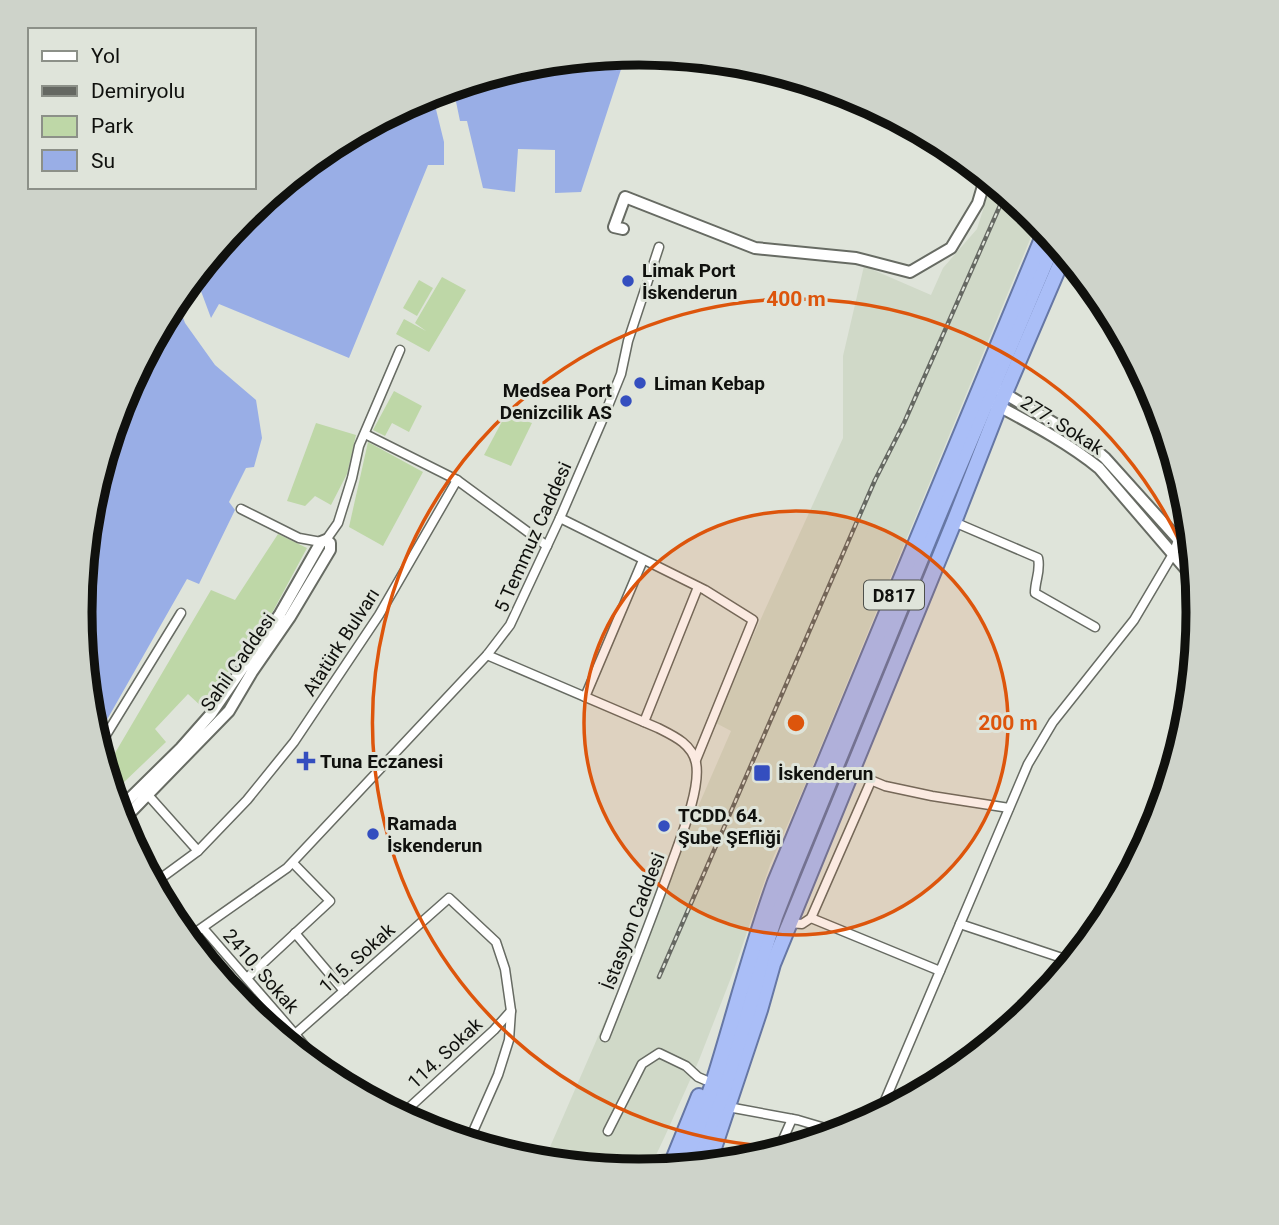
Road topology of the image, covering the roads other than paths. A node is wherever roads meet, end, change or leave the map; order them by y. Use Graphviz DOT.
graph roads {
  1 [pos="983,186"];
  2 [pos="623,229"];
  3 [pos="1041,240"];
  4 [pos="659,247"];
  5 [pos="1051,251"];
  6 [pos="1060,263"];
  7 [pos="400,350"];
  8 [pos="996,397"];
  9 [pos="365,433"];
  10 [pos="457,480"];
  11 [pos="241,509"];
  12 [pos="560,518"];
  13 [pos="954,522"];
  14 [pos="1182,534"];
  15 [pos="1178,540"];
  16 [pos="323,541"];
  17 [pos="547,546"];
  18 [pos="1183,546"];
  19 [pos="1173,554"];
  20 [pos="643,560"];
  21 [pos="1185,568"];
  22 [pos="698,587"];
  23 [pos="181,613"];
  24 [pos="1095,627"];
  25 [pos="487,654"];
  26 [pos="585,697"];
  27 [pos="644,722"];
  28 [pos="106,735"];
  29 [pos="696,760"];
  30 [pos="851,772"];
  31 [pos="871,781"];
  32 [pos="148,795"];
  33 [pos="127,801"];
  34 [pos="1009,807"];
  35 [pos="130,813"];
  36 [pos="198,851"];
  37 [pos="293,863"];
  38 [pos="161,878"];
  39 [pos="811,918"];
  40 [pos="789,923"];
  41 [pos="960,924"];
  42 [pos="203,928"];
  43 [pos="195,933"];
  44 [pos="295,933"];
  45 [pos="1064,959"];
  46 [pos="749,963"];
  47 [pos="940,971"];
  48 [pos="247,978"];
  49 [pos="344,991"];
  50 [pos="511,1011"];
  51 [pos="295,1034"];
  52 [pos="293,1036"];
  53 [pos="605,1037"];
  54 [pos="304,1046"];
  55 [pos="705,1080"];
  56 [pos="884,1103"];
  57 [pos="729,1107"];
  58 [pos="408,1109"];
  59 [pos="792,1119"];
  60 [pos="824,1128"];
  61 [pos="608,1131"];
  62 [pos="472,1134"];
  63 [pos="782,1142"];
  64 [pos="712,1156"];
  65 [pos="697,1157"];
  66 [pos="685,1158"];
  67 [pos="673,1159"];
  1 -- 2 [label="street"];
  3 -- 46 [label="highway, D817"];
  4 -- 12 [label="street, 5 Temmuz Caddesi"];
  5 -- 8 [label="highway, D817"];
  6 -- 8 [label="highway"];
  7 -- 9 [label="street, Sahil Caddesi"];
  8 -- 13 [label="highway"];
  8 -- 15 [label="street, 277. Sokak"];
  8 -- 19 [label="street, 277. Sokak"];
  8 -- 65 [label="highway, D817"];
  9 -- 10 [label="street"];
  9 -- 16 [label="street, Sahil Caddesi"];
  10 -- 17 [label="street"];
  10 -- 36 [label="street, Atatürk Bulvarı"];
  11 -- 16 [label="street"];
  12 -- 17 [label="street, 5 Temmuz Caddesi"];
  12 -- 20 [label="street"];
  13 -- 24 [label="street"];
  13 -- 30 [label="highway"];
  14 -- 15 [label="street"];
  15 -- 18 [label="street, 277. Sokak"];
  15 -- 19 [label="street"];
  16 -- 32 [label="street, Sahil Caddesi"];
  16 -- 33 [label="street, Sahil Caddesi"];
  17 -- 25 [label="street, 5 Temmuz Caddesi"];
  19 -- 21 [label="street, 277. Sokak"];
  19 -- 34 [label="street"];
  20 -- 22 [label="street"];
  20 -- 26 [label="street"];
  22 -- 27 [label="street"];
  22 -- 29 [label="street, İstasyon Caddesi"];
  23 -- 28 [label="street"];
  25 -- 26 [label="street"];
  25 -- 37 [label="street, 5 Temmuz Caddesi"];
  26 -- 27 [label="street"];
  27 -- 29 [label="street"];
  29 -- 53 [label="street, İstasyon Caddesi"];
  30 -- 31 [label="street"];
  30 -- 40 [label="highway"];
  31 -- 34 [label="street"];
  31 -- 39 [label="street"];
  32 -- 35 [label="street, Sahil Caddesi"];
  32 -- 36 [label="street"];
  34 -- 41 [label="street"];
  36 -- 38 [label="street, Atatürk Bulvarı"];
  37 -- 42 [label="street, 5 Temmuz Caddesi"];
  37 -- 44 [label="street"];
  39 -- 40 [label="street"];
  39 -- 47 [label="street"];
  40 -- 57 [label="highway"];
  41 -- 45 [label="street"];
  41 -- 47 [label="street"];
  42 -- 43 [label="street, 5 Temmuz Caddesi"];
  42 -- 48 [label="street, 2410. Sokak"];
  44 -- 48 [label="street"];
  44 -- 49 [label="street"];
  46 -- 55 [label="highway"];
  46 -- 66 [label="highway, D817"];
  47 -- 56 [label="street"];
  48 -- 51 [label="street, 2410. Sokak"];
  49 -- 50 [label="street, 115. Sokak"];
  49 -- 51 [label="street, 115. Sokak"];
  50 -- 58 [label="street, 114. Sokak"];
  50 -- 62 [label="street"];
  51 -- 52 [label="street, 115. Sokak"];
  51 -- 54 [label="street, 2410. Sokak"];
  55 -- 61 [label="street"];
  55 -- 67 [label="highway"];
  57 -- 59 [label="street"];
  57 -- 64 [label="highway"];
  59 -- 60 [label="street"];
  59 -- 63 [label="street"];
}
